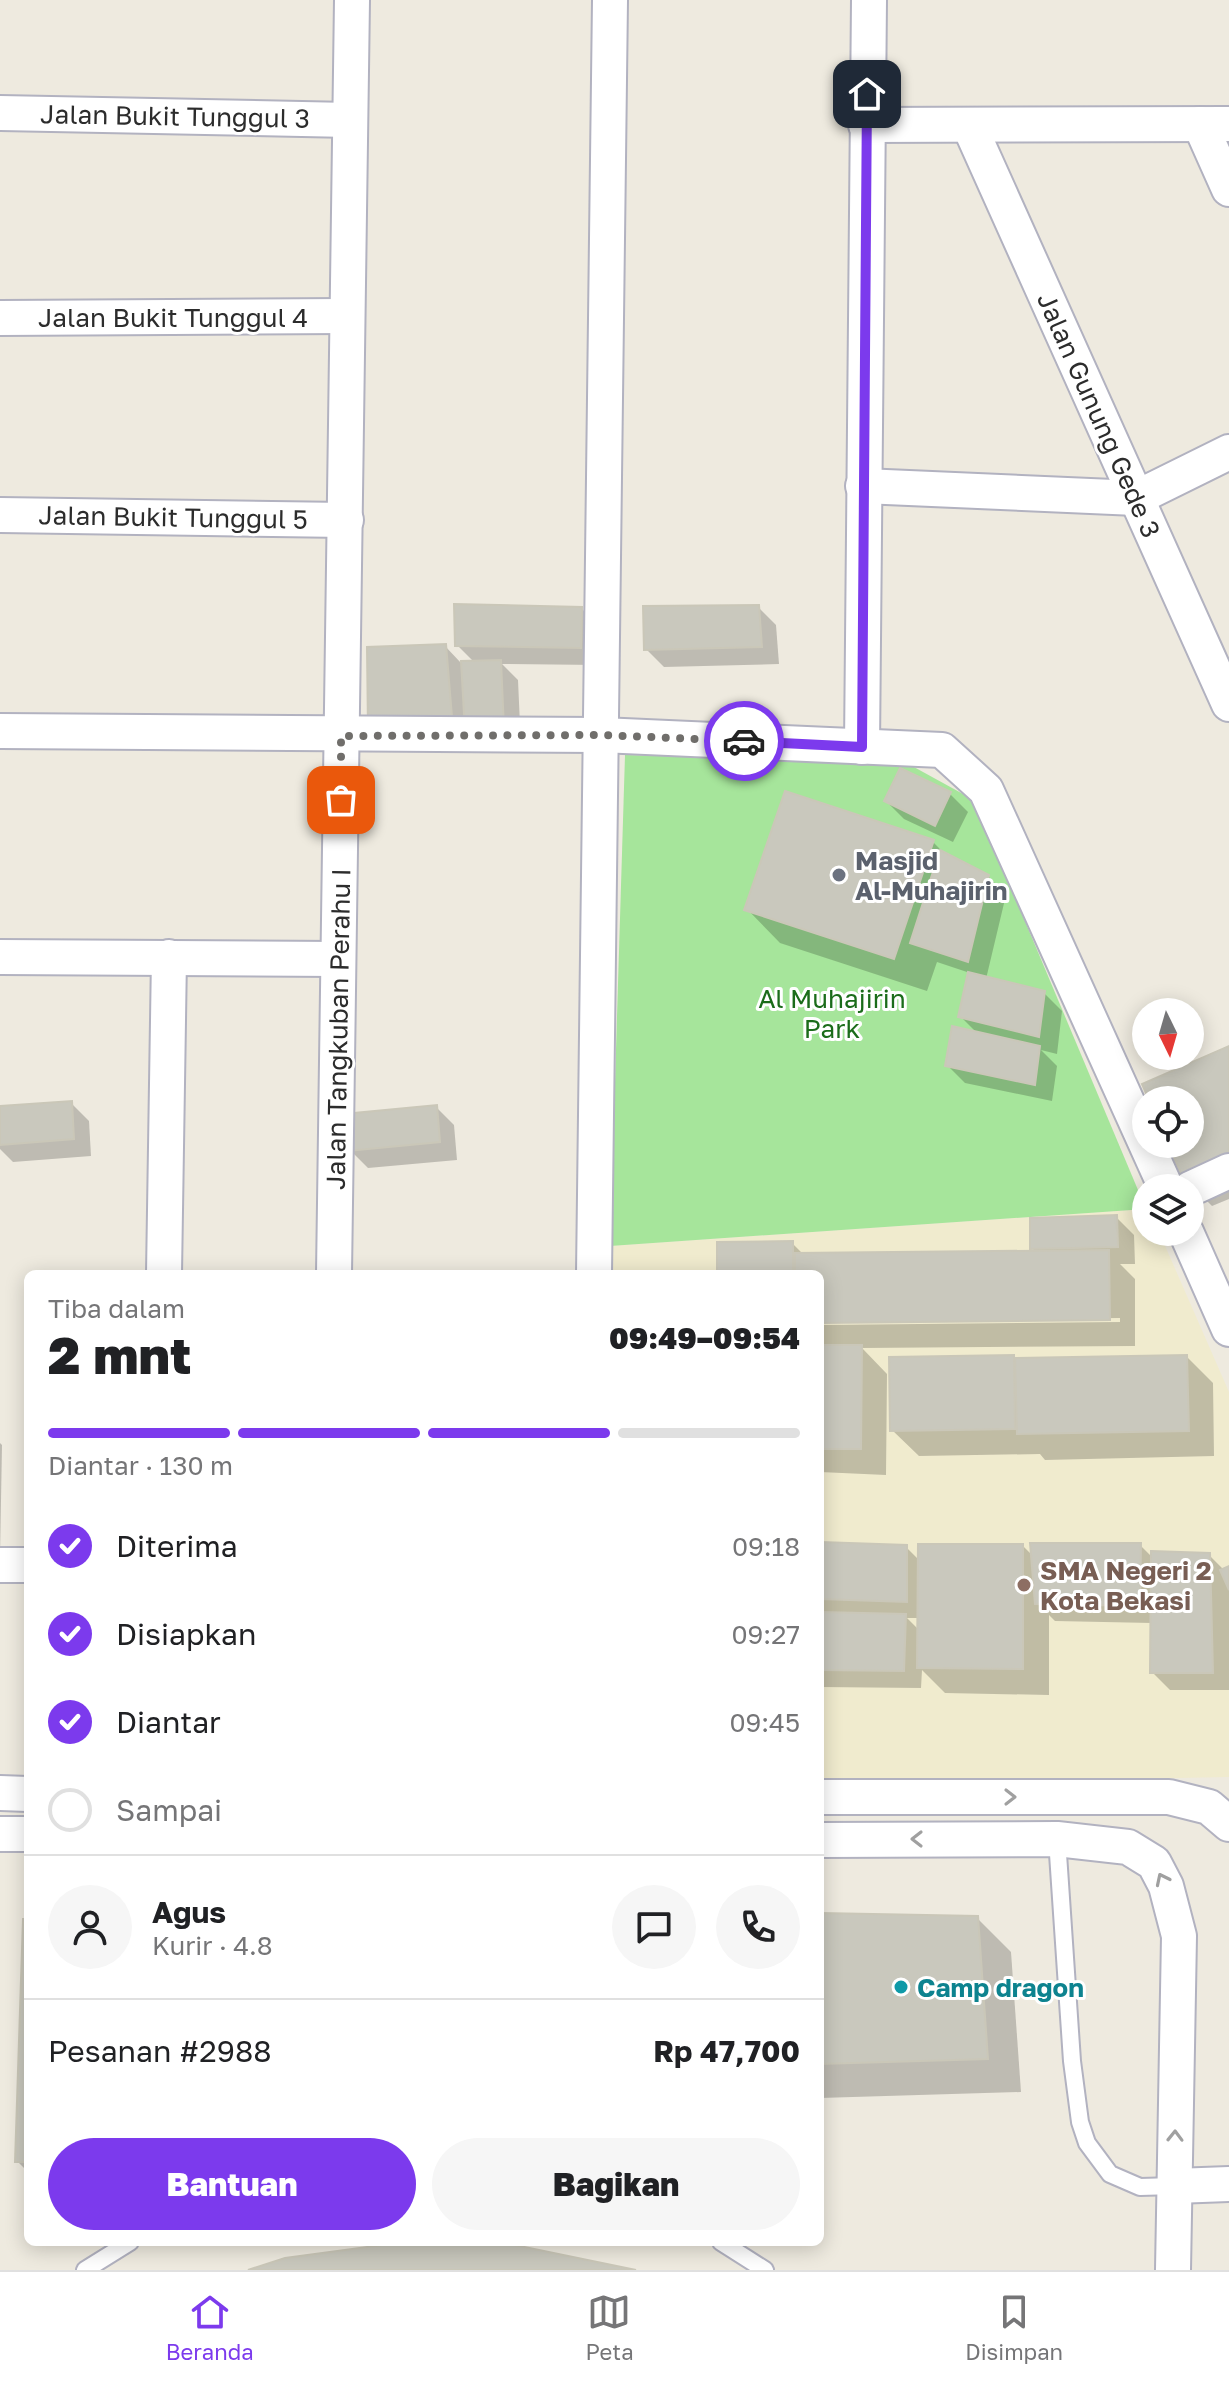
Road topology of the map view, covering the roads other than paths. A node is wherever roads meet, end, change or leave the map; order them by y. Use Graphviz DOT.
graph roads {
  1 [pos="352,0"];
  2 [pos="610,0"];
  3 [pos="869,0"];
  4 [pos="0,113"];
  5 [pos="350,120"];
  6 [pos="1214,124"];
  7 [pos="866,125"];
  8 [pos="969,125"];
  9 [pos="1229,189"];
  10 [pos="346,316"];
  11 [pos="0,318"];
  12 [pos="1229,452"];
  13 [pos="863,486"];
  14 [pos="1136,498"];
  15 [pos="0,515"];
  16 [pos="346,520"];
  17 [pos="1229,704"];
  18 [pos="0,731"];
  19 [pos="601,735"];
  20 [pos="341,736"];
  21 [pos="862,747"];
  22 [pos="0,957"];
  23 [pos="169,957"];
  24 [pos="338,959"];
  25 [pos="1229,1171"];
  26 [pos="1160,1174"];
  27 [pos="1204,1183"];
  28 [pos="1192,1246"];
  29 [pos="164,1270"];
  30 [pos="334,1270"];
  31 [pos="594,1270"];
  32 [pos="1229,1329"];
  33 [pos="0,1565"];
  34 [pos="24,1565"];
  35 [pos="0,1793"];
  36 [pos="24,1794"];
  37 [pos="824,1797"];
  38 [pos="1229,1824"];
  39 [pos="0,1834"];
  40 [pos="24,1834"];
  41 [pos="1057,1839"];
  42 [pos="824,1840"];
  43 [pos="1229,2184"];
  44 [pos="1175,2186"];
  45 [pos="124,2246"];
  46 [pos="727,2246"];
  47 [pos="85,2270"];
  48 [pos="765,2270"];
  49 [pos="1173,2270"];
  1 -- 5 [label="street, Jalan Tangkuban Perahu I"];
  2 -- 19 [label="street"];
  3 -- 7 [label="street"];
  4 -- 5 [label="street, Jalan Bukit Tunggul 3"];
  5 -- 10 [label="street, Jalan Tangkuban Perahu I"];
  6 -- 8 [label="street"];
  6 -- 9 [label="street"];
  7 -- 8 [label="street"];
  7 -- 13 [label="street"];
  8 -- 14 [label="street, Jalan Gunung Gede 3"];
  10 -- 11 [label="street, Jalan Bukit Tunggul 4"];
  10 -- 16 [label="street, Jalan Tangkuban Perahu I"];
  12 -- 14 [label="street"];
  13 -- 14 [label="street"];
  13 -- 21 [label="street"];
  14 -- 17 [label="street, Jalan Gunung Gede 3"];
  15 -- 16 [label="street, Jalan Bukit Tunggul 5"];
  16 -- 20 [label="street, Jalan Tangkuban Perahu I"];
  18 -- 20 [label="street"];
  19 -- 20 [label="street"];
  19 -- 21 [label="street"];
  19 -- 31 [label="street"];
  20 -- 24 [label="street, Jalan Tangkuban Perahu I"];
  21 -- 26 [label="street"];
  22 -- 23 [label="street"];
  23 -- 24 [label="street"];
  23 -- 29 [label="street"];
  24 -- 30 [label="street, Jalan Tangkuban Perahu I"];
  25 -- 27 [label="street"];
  28 -- 32 [label="street"];
  33 -- 34 [label="street"];
  35 -- 36 [label="street"];
  37 -- 38 [label="street, one-way"];
  39 -- 40 [label="street"];
  41 -- 42 [label="street, one-way"];
  41 -- 44 [label="lane"];
  44 -- 41 [label="street, one-way"];
  43 -- 44 [label="street"];
  44 -- 49 [label="street"];
  45 -- 47 [label="lane"];
  46 -- 48 [label="lane"];
}
